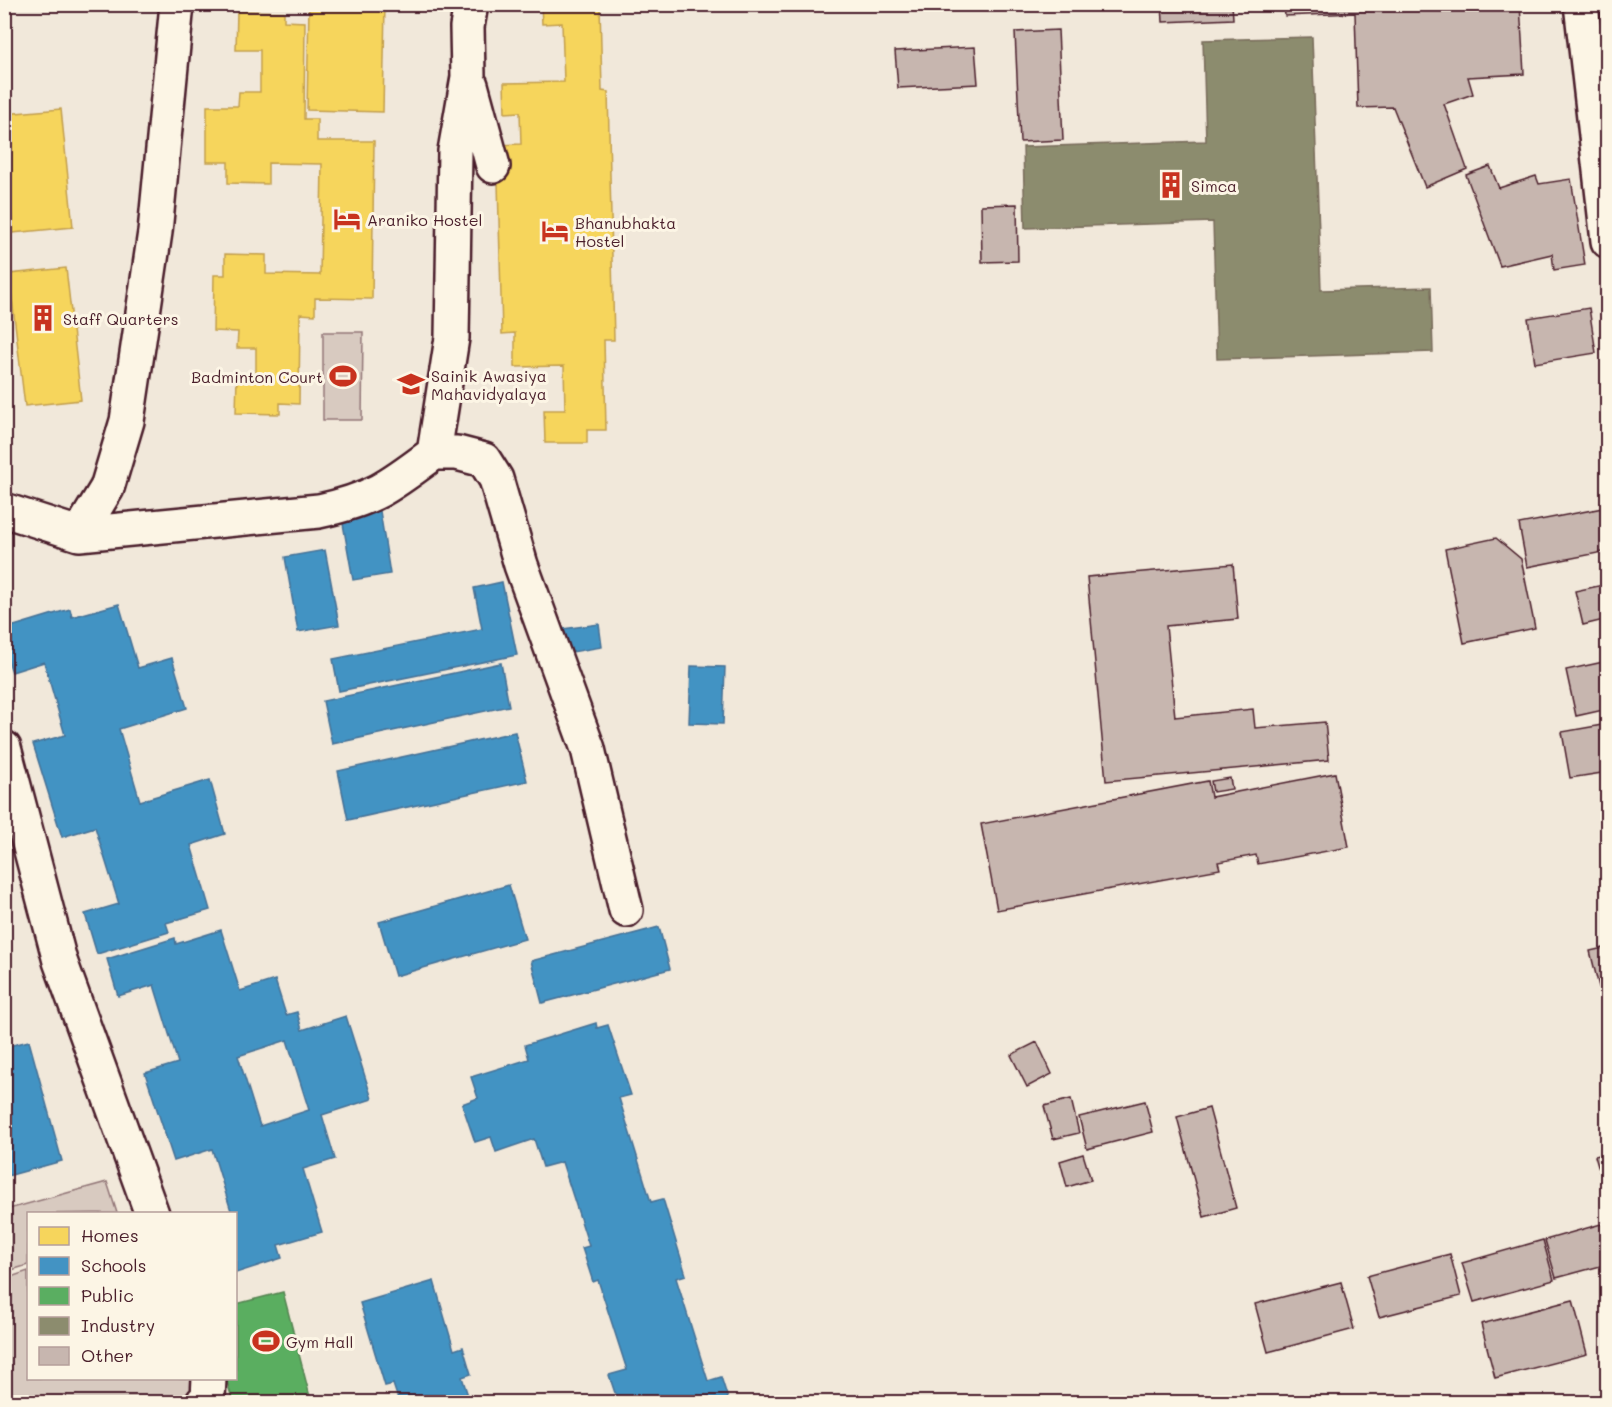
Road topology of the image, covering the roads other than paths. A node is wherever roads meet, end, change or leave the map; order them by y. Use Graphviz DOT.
graph roads {
  1 [pos="177,4"];
  2 [pos="471,4"];
  3 [pos="1581,4"];
  4 [pos="468,77"];
  5 [pos="493,166"];
  6 [pos="1608,241"];
  7 [pos="434,453"];
  8 [pos="4,510"];
  9 [pos="78,534"];
  10 [pos="4,748"];
  11 [pos="626,910"];
  12 [pos="151,1212"];
  13 [pos="209,1380"];
  14 [pos="203,1402"];
  1 -- 9 [label="main road"];
  2 -- 4 [label="main road"];
  3 -- 6 [label="main road"];
  4 -- 5 [label="main road"];
  4 -- 7 [label="main road"];
  7 -- 9 [label="main road"];
  7 -- 11 [label="main road"];
  8 -- 9 [label="main road"];
  10 -- 12 [label="main road"];
  13 -- 14 [label="main road"];
}
